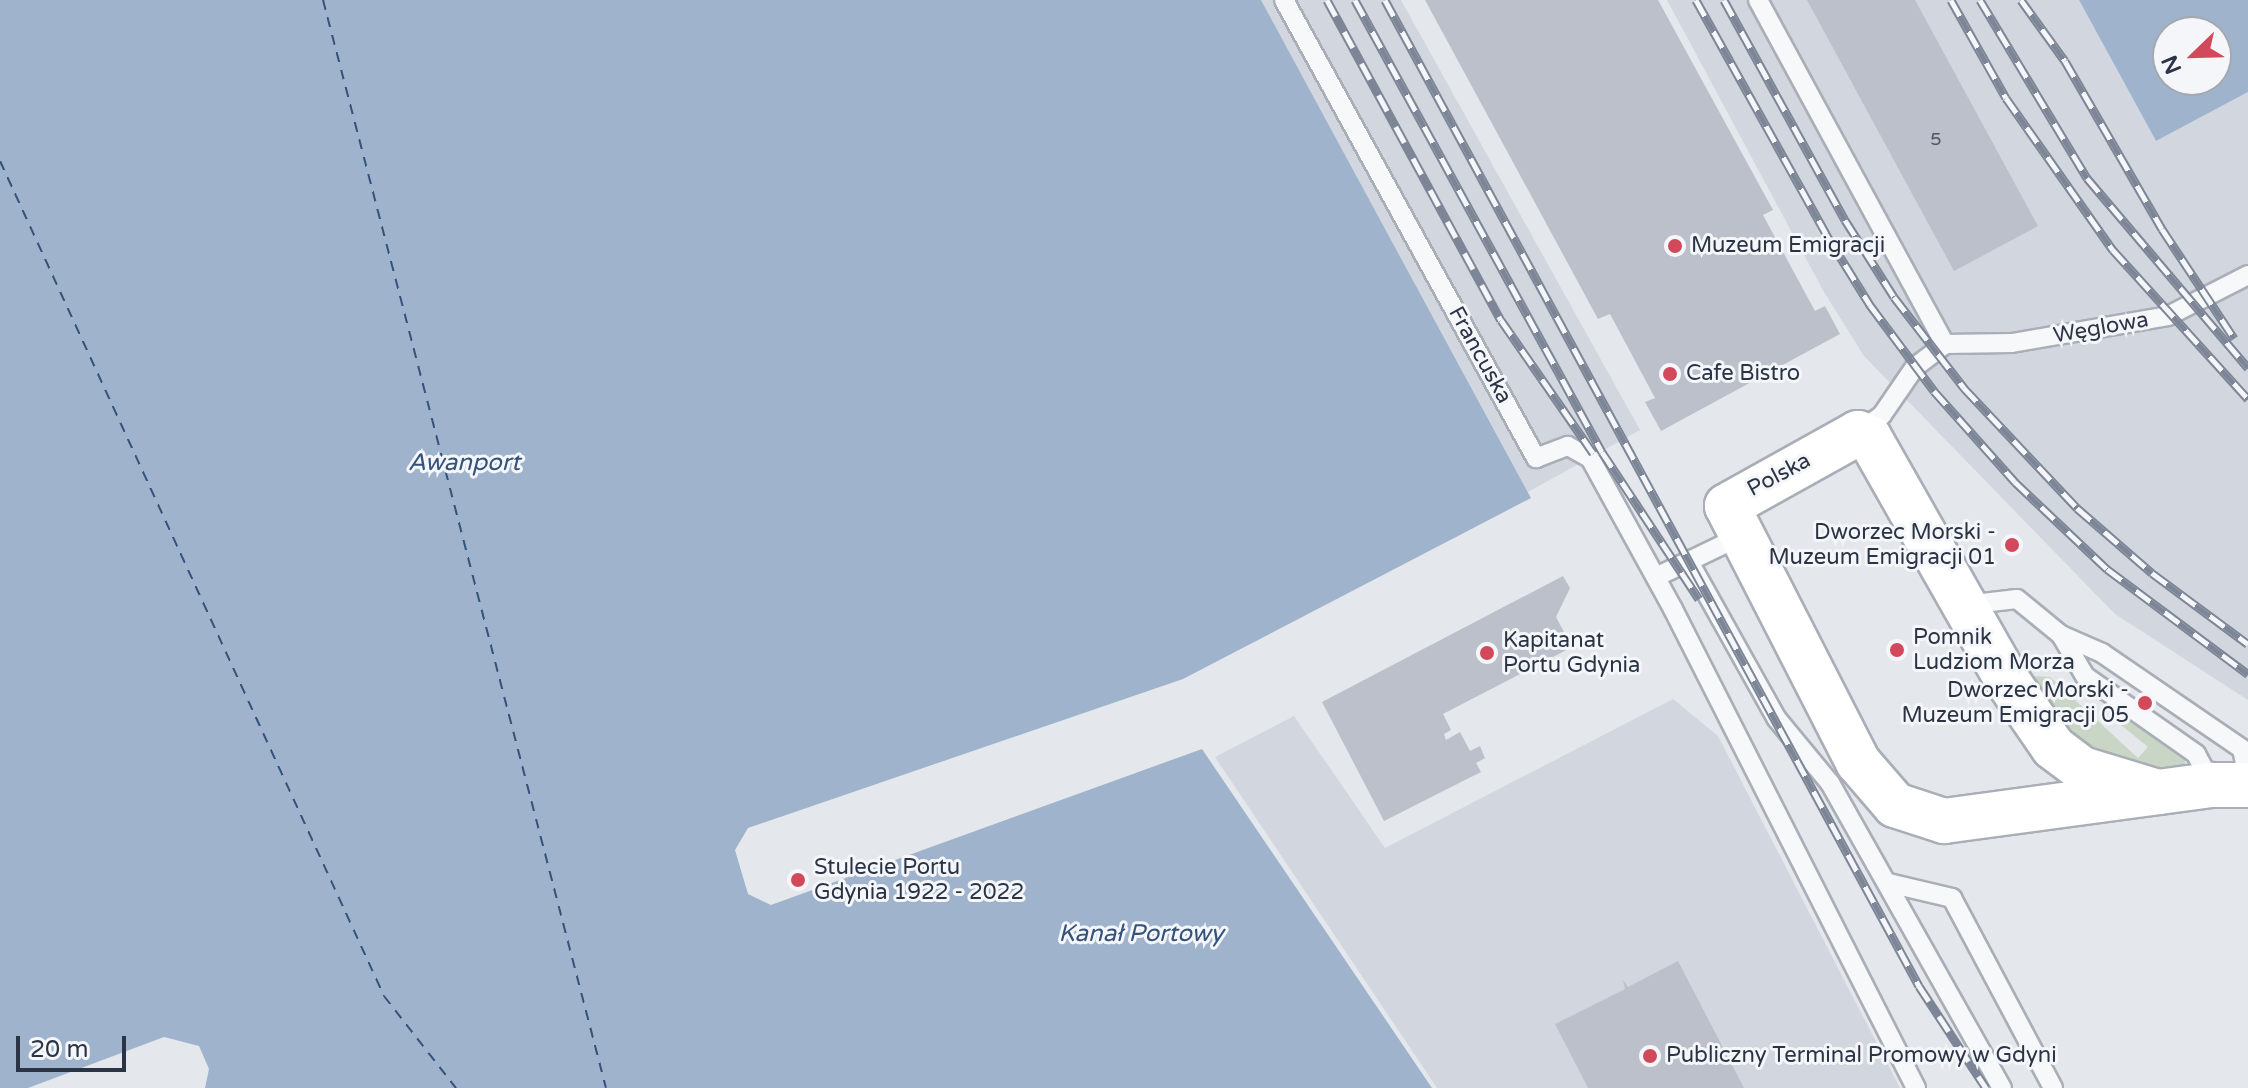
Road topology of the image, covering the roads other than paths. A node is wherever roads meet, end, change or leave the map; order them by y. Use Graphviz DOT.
graph roads {
  1 [pos="1284,0"];
  2 [pos="1758,0"];
  3 [pos="2248,275"];
  4 [pos="1945,344"];
  5 [pos="1858,433"];
  6 [pos="1739,537"];
  7 [pos="1688,560"];
  8 [pos="1656,577"];
  9 [pos="1965,605"];
  10 [pos="2061,635"];
  11 [pos="1826,701"];
  12 [pos="1830,783"];
  13 [pos="2236,783"];
  14 [pos="2158,792"];
  15 [pos="1889,883"];
  16 [pos="1916,1088"];
  17 [pos="2002,1088"];
  18 [pos="2053,1088"];
  1 -- 8 [label="lane, Francuska"];
  2 -- 4 [label="lane"];
  3 -- 4 [label="lane, Węglowa"];
  4 -- 5 [label="lane"];
  5 -- 6 [label="highway, Polska"];
  5 -- 9 [label="highway, Polska"];
  6 -- 7 [label="lane"];
  6 -- 11 [label="highway, Polska"];
  7 -- 8 [label="lane"];
  7 -- 12 [label="lane"];
  8 -- 16 [label="lane"];
  9 -- 10 [label="lane"];
  9 -- 14 [label="highway, Polska"];
  10 -- 13 [label="lane"];
  10 -- 13 [label="lane"];
  11 -- 12 [label="lane"];
  11 -- 14 [label="highway, Polska"];
  12 -- 15 [label="lane"];
  13 -- 14 [label="highway, Polska"];
  15 -- 17 [label="lane"];
  15 -- 18 [label="lane"];
}
